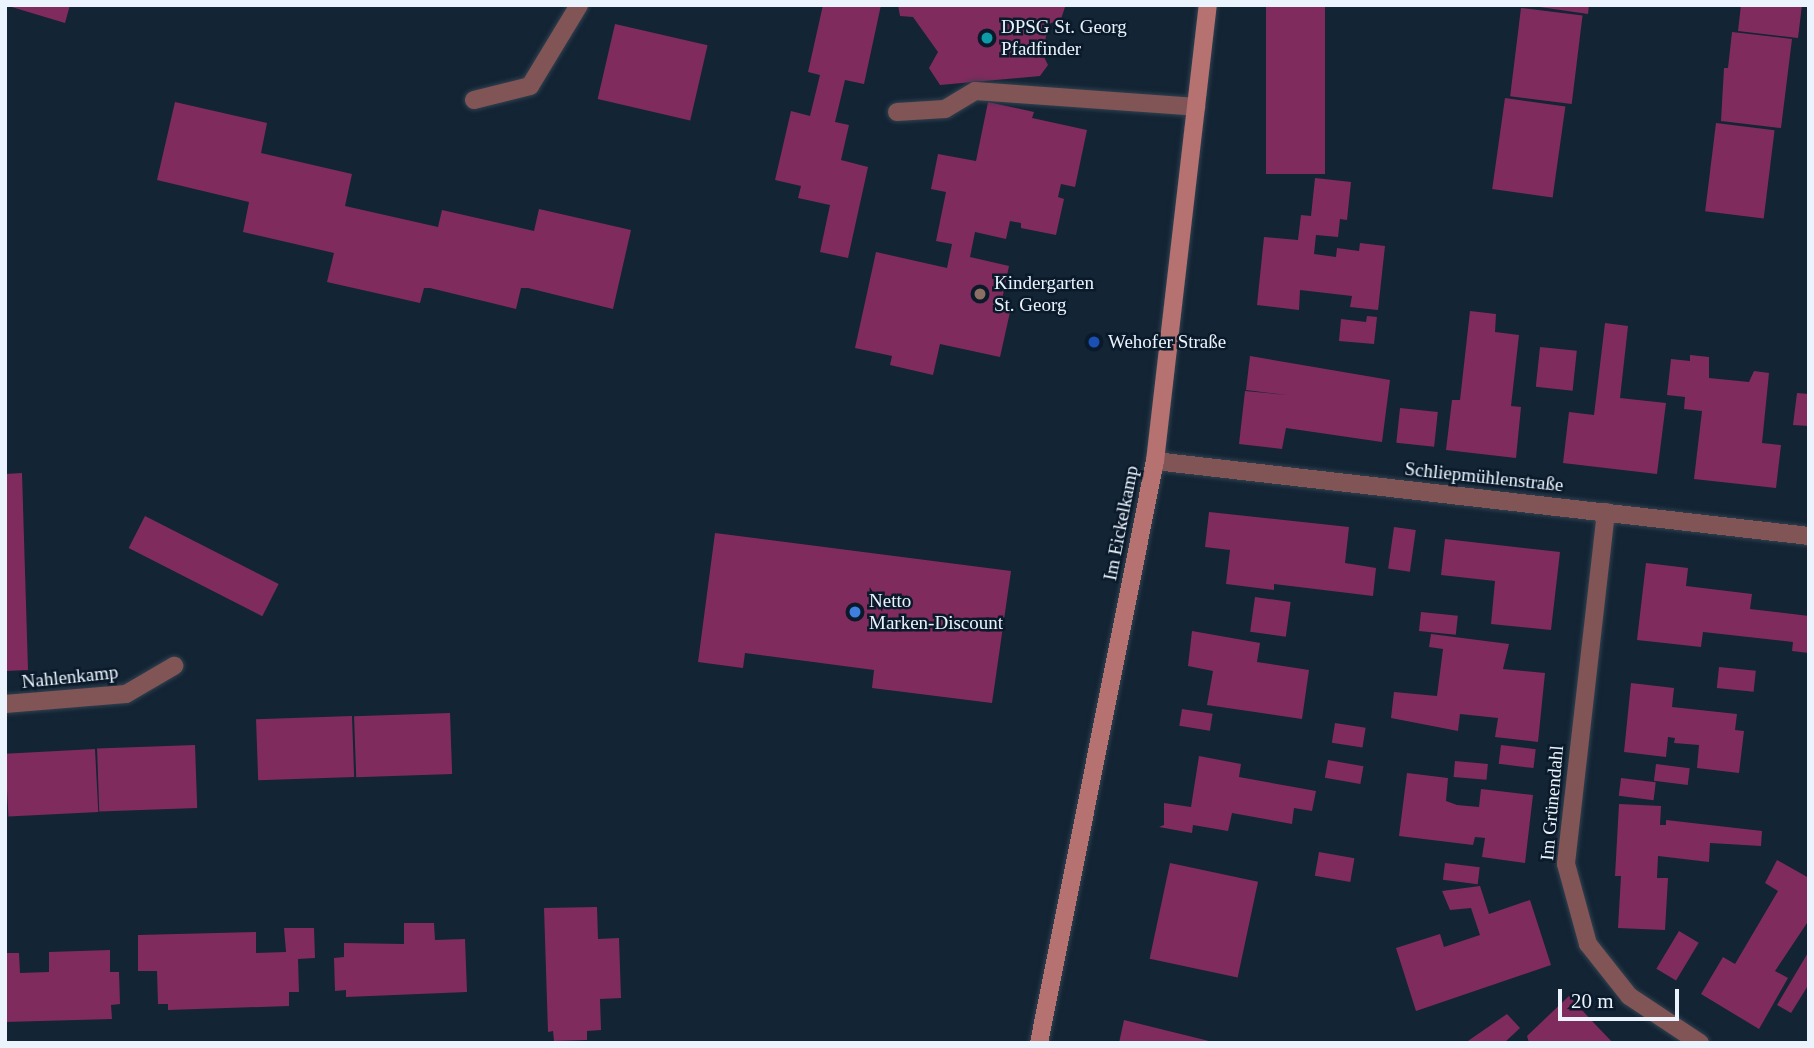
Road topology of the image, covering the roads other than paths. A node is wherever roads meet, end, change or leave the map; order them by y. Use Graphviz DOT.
graph roads {
  1 [pos="579,5"];
  2 [pos="1208,5"];
  3 [pos="474,100"];
  4 [pos="1196,107"];
  5 [pos="897,111"];
  6 [pos="1154,461"];
  7 [pos="1606,512"];
  8 [pos="1809,536"];
  9 [pos="174,666"];
  10 [pos="5,704"];
  11 [pos="1039,1043"];
  12 [pos="1700,1043"];
  1 -- 3 [label="street"];
  2 -- 4 [label="street, Im Eickelkamp"];
  4 -- 5 [label="street"];
  4 -- 6 [label="street, Im Eickelkamp"];
  6 -- 7 [label="street, Schliepmühlenstraße"];
  6 -- 11 [label="street, Im Eickelkamp"];
  7 -- 8 [label="street, Schliepmühlenstraße"];
  7 -- 12 [label="street, Im Grünendahl"];
  9 -- 10 [label="street, Nahlenkamp"];
}
